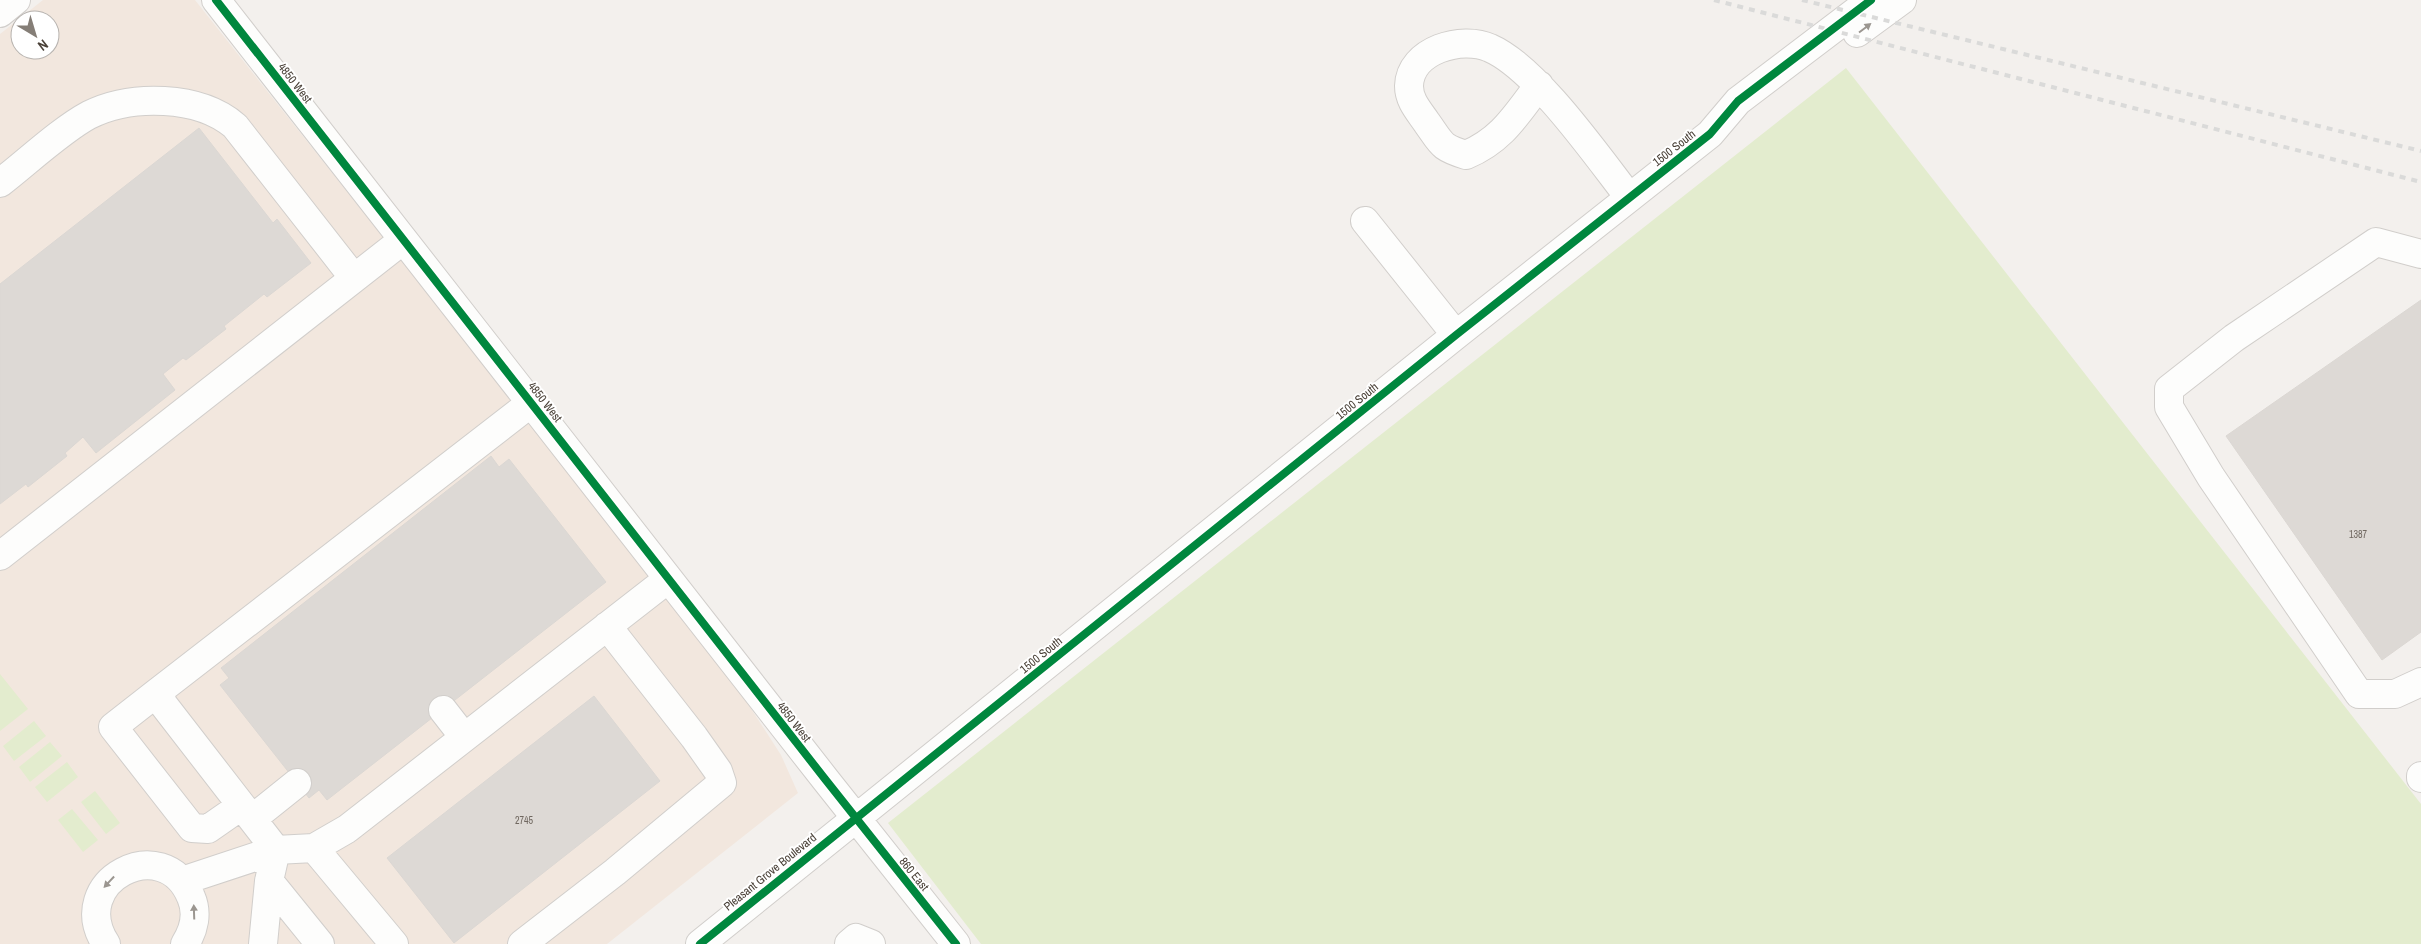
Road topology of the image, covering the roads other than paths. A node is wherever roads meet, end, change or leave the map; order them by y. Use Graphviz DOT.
graph roads {
  1 [pos="16,0"];
  2 [pos="216,0"];
  3 [pos="1871,0"];
  4 [pos="1902,0"];
  5 [pos="0,13"];
  6 [pos="1538,85"];
  7 [pos="1710,134"];
  8 [pos="0,183"];
  9 [pos="1629,197"];
  10 [pos="1365,221"];
  11 [pos="403,240"];
  12 [pos="2421,254"];
  13 [pos="354,278"];
  14 [pos="1456,335"];
  15 [pos="531,403"];
  16 [pos="0,556"];
  17 [pos="668,579"];
  18 [pos="607,626"];
  19 [pos="2421,682"];
  20 [pos="159,692"];
  21 [pos="443,710"];
  22 [pos="464,737"];
  23 [pos="297,783"];
  24 [pos="247,813"];
  25 [pos="856,818"];
  26 [pos="314,848"];
  27 [pos="276,850"];
  28 [pos="182,881"];
  29 [pos="268,881"];
  30 [pos="106,944"];
  31 [pos="185,944"];
  32 [pos="263,944"];
  33 [pos="320,944"];
  34 [pos="394,944"];
  35 [pos="522,944"];
  36 [pos="700,944"];
  37 [pos="849,944"];
  38 [pos="871,944"];
  39 [pos="956,944"];
  1 -- 5 [label="street"];
  2 -- 11 [label="street, 4850 West"];
  3 -- 7 [label="street, 1500 South"];
  7 -- 4 [label="street, 1500 South, one-way"];
  6 -- 6 [label="street"];
  6 -- 9 [label="street"];
  7 -- 9 [label="street, 1500 South"];
  8 -- 13 [label="street"];
  9 -- 14 [label="street, 1500 South"];
  10 -- 14 [label="street"];
  11 -- 13 [label="street"];
  11 -- 15 [label="street, 4850 West"];
  12 -- 19 [label="street"];
  13 -- 16 [label="street"];
  14 -- 25 [label="street, 1500 South"];
  15 -- 17 [label="street, 4850 West"];
  15 -- 20 [label="street"];
  17 -- 18 [label="street"];
  17 -- 25 [label="street, 4850 West"];
  18 -- 22 [label="street"];
  18 -- 35 [label="street"];
  20 -- 24 [label="street"];
  20 -- 24 [label="street"];
  21 -- 22 [label="street"];
  22 -- 26 [label="street"];
  23 -- 24 [label="street"];
  24 -- 27 [label="street"];
  25 -- 36 [label="street, Pleasant Grove Boulevard"];
  25 -- 39 [label="street, 860 East"];
  26 -- 27 [label="street"];
  26 -- 34 [label="street"];
  27 -- 28 [label="street"];
  27 -- 29 [label="street"];
  28 -- 30 [label="street, one-way"];
  31 -- 28 [label="street, one-way"];
  29 -- 32 [label="street"];
  29 -- 33 [label="street"];
  37 -- 38 [label="street"];
}
